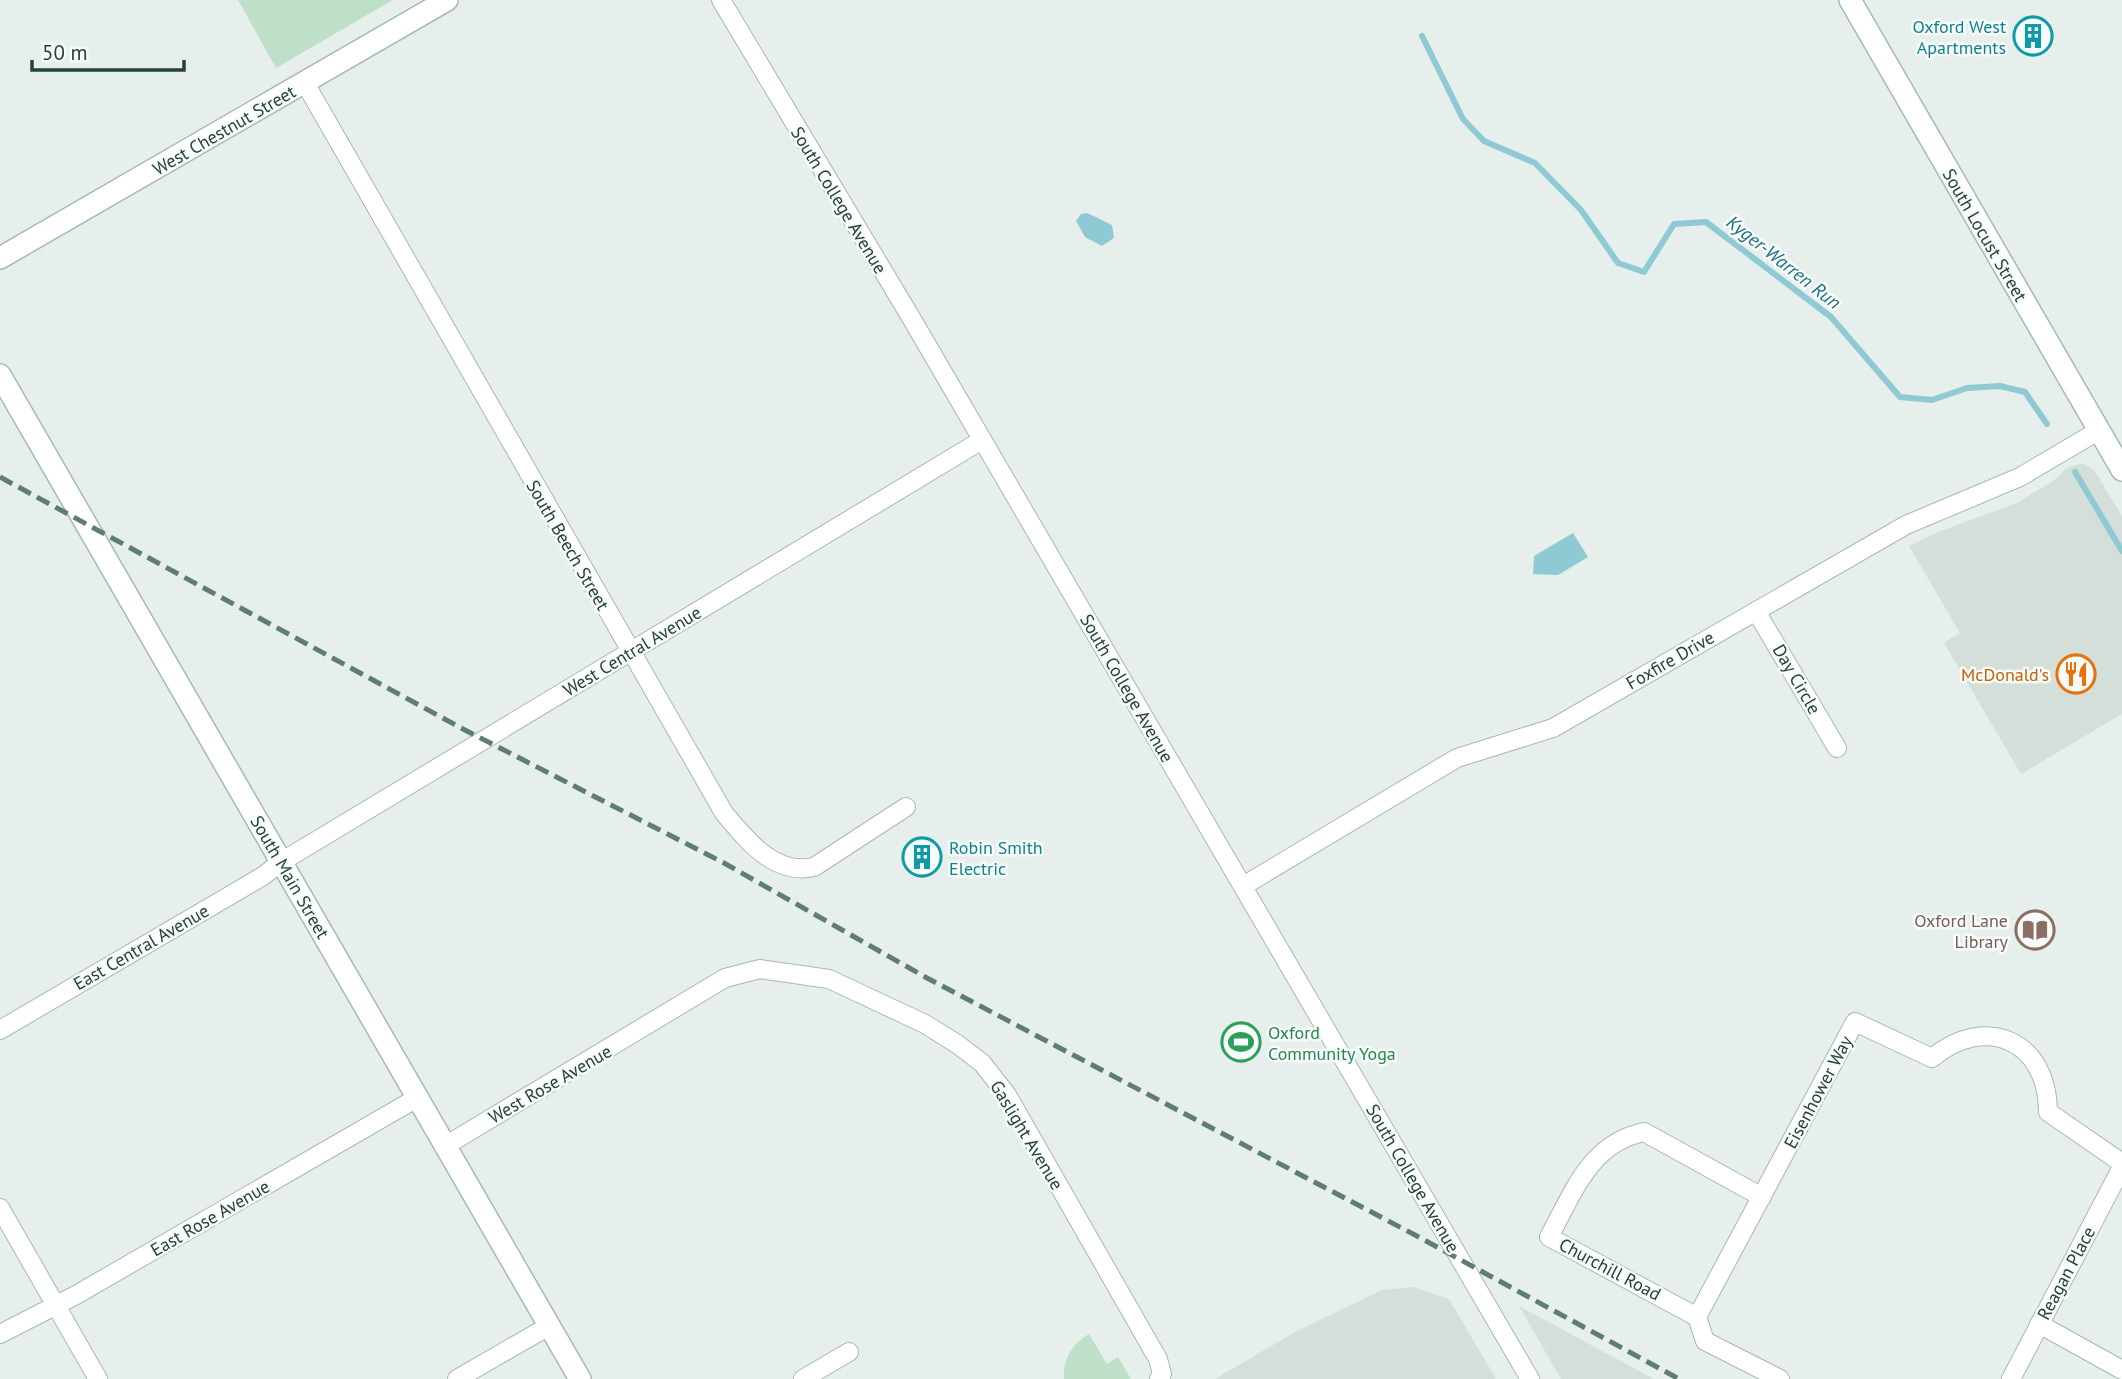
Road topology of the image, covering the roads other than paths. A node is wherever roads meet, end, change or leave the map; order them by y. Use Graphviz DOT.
graph roads {
  1 [pos="447,0"];
  2 [pos="721,0"];
  3 [pos="1850,0"];
  4 [pos="305,83"];
  5 [pos="0,258"];
  6 [pos="0,375"];
  7 [pos="2098,431"];
  8 [pos="982,440"];
  9 [pos="2122,470"];
  10 [pos="1756,611"];
  11 [pos="629,652"];
  12 [pos="1837,748"];
  13 [pos="905,807"];
  14 [pos="281,862"];
  15 [pos="1243,886"];
  16 [pos="655,1023"];
  17 [pos="0,1030"];
  18 [pos="417,1098"];
  19 [pos="445,1146"];
  20 [pos="2122,1165"];
  21 [pos="1762,1197"];
  22 [pos="0,1208"];
  23 [pos="55,1305"];
  24 [pos="1697,1317"];
  25 [pos="2039,1324"];
  26 [pos="549,1326"];
  27 [pos="0,1334"];
  28 [pos="849,1352"];
  29 [pos="2122,1370"];
  30 [pos="97,1379"];
  31 [pos="457,1379"];
  32 [pos="580,1379"];
  33 [pos="803,1379"];
  34 [pos="1160,1379"];
  35 [pos="1530,1379"];
  36 [pos="1780,1379"];
  37 [pos="2011,1379"];
  1 -- 4 [label="main road, West Chestnut Street"];
  2 -- 8 [label="street, South College Avenue"];
  3 -- 7 [label="main road, South Locust Street"];
  4 -- 5 [label="main road, West Chestnut Street"];
  4 -- 11 [label="street, South Beech Street"];
  6 -- 14 [label="main road, South Main Street"];
  7 -- 9 [label="main road, South Locust Street"];
  7 -- 10 [label="street, Foxfire Drive"];
  8 -- 11 [label="street, West Central Avenue"];
  8 -- 15 [label="street, South College Avenue"];
  10 -- 12 [label="street, Day Circle"];
  10 -- 15 [label="street, Foxfire Drive"];
  11 -- 13 [label="street, South Beech Street"];
  11 -- 14 [label="street, West Central Avenue"];
  14 -- 17 [label="street, East Central Avenue"];
  14 -- 18 [label="main road, South Main Street"];
  15 -- 35 [label="street, South College Avenue"];
  16 -- 19 [label="street, West Rose Avenue"];
  16 -- 34 [label="street, Gaslight Avenue"];
  18 -- 19 [label="main road, South Main Street"];
  18 -- 23 [label="street, East Rose Avenue"];
  19 -- 26 [label="main road, South Main Street"];
  20 -- 21 [label="street, Eisenhower Way"];
  20 -- 25 [label="street, Reagan Place"];
  21 -- 24 [label="street, Eisenhower Way"];
  21 -- 24 [label="street, Churchill Road"];
  22 -- 23 [label="street"];
  23 -- 27 [label="street, East Rose Avenue"];
  23 -- 30 [label="street"];
  24 -- 36 [label="street"];
  25 -- 29 [label="street"];
  25 -- 37 [label="street, Reagan Place"];
  26 -- 31 [label="street"];
  26 -- 32 [label="main road, South Main Street"];
  28 -- 33 [label="street"];
}
